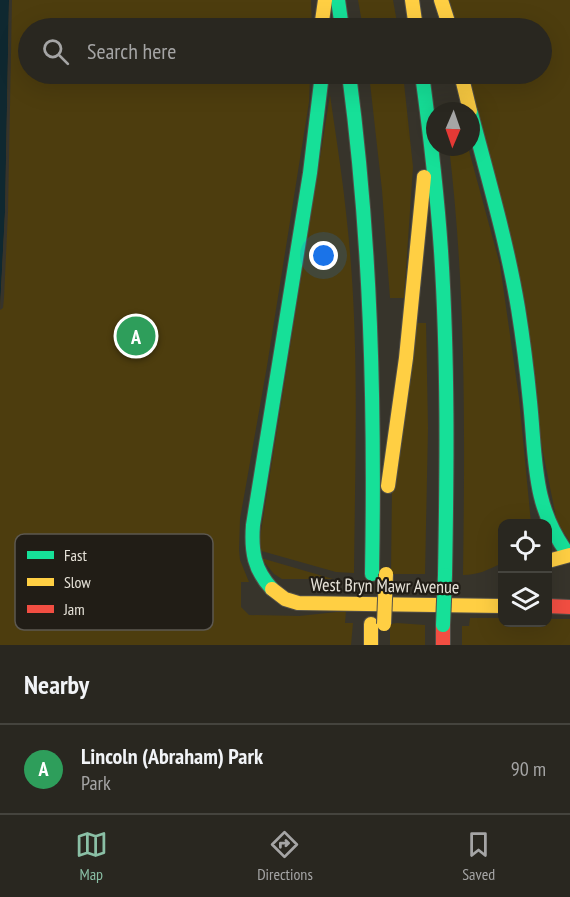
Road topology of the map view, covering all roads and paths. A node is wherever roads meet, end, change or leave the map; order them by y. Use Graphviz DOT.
graph roads {
  1 [pos="325,0"];
  2 [pos="338,0"];
  3 [pos="412,0"];
  4 [pos="441,0"];
  5 [pos="322,18"];
  6 [pos="341,18"];
  7 [pos="415,18"];
  8 [pos="447,18"];
  9 [pos="321,84"];
  10 [pos="350,84"];
  11 [pos="424,84"];
  12 [pos="464,84"];
  13 [pos="426,102"];
  14 [pos="468,102"];
  15 [pos="480,148"];
  16 [pos="426,155"];
  17 [pos="432,156"];
  18 [pos="387,499"];
  19 [pos="386,531"];
  20 [pos="569,555"];
  21 [pos="552,560"];
  22 [pos="375,581"];
  23 [pos="498,606"];
  24 [pos="552,606"];
  25 [pos="570,607"];
  26 [pos="378,624"];
  27 [pos="370,645"];
  28 [pos="384,645"];
  29 [pos="443,645"];
  1 -- 5 [label="main road"];
  2 -- 6 [label="main road"];
  3 -- 7 [label="main road"];
  4 -- 8 [label="main road"];
  9 -- 23 [label="main road, West Bryn Mawr Avenue"];
  10 -- 22 [label="main road"];
  11 -- 13 [label="main road"];
  12 -- 14 [label="main road"];
  15 -- 20 [label="main road"];
  16 -- 18 [label="main road"];
  17 -- 29 [label="main road, bridge"];
  19 -- 22 [label="main road"];
  20 -- 21 [label="main road"];
  22 -- 26 [label="main road"];
  22 -- 26 [label="main road, bridge"];
  24 -- 25 [label="main road"];
  26 -- 27 [label="main road"];
  26 -- 28 [label="main road"];
}
